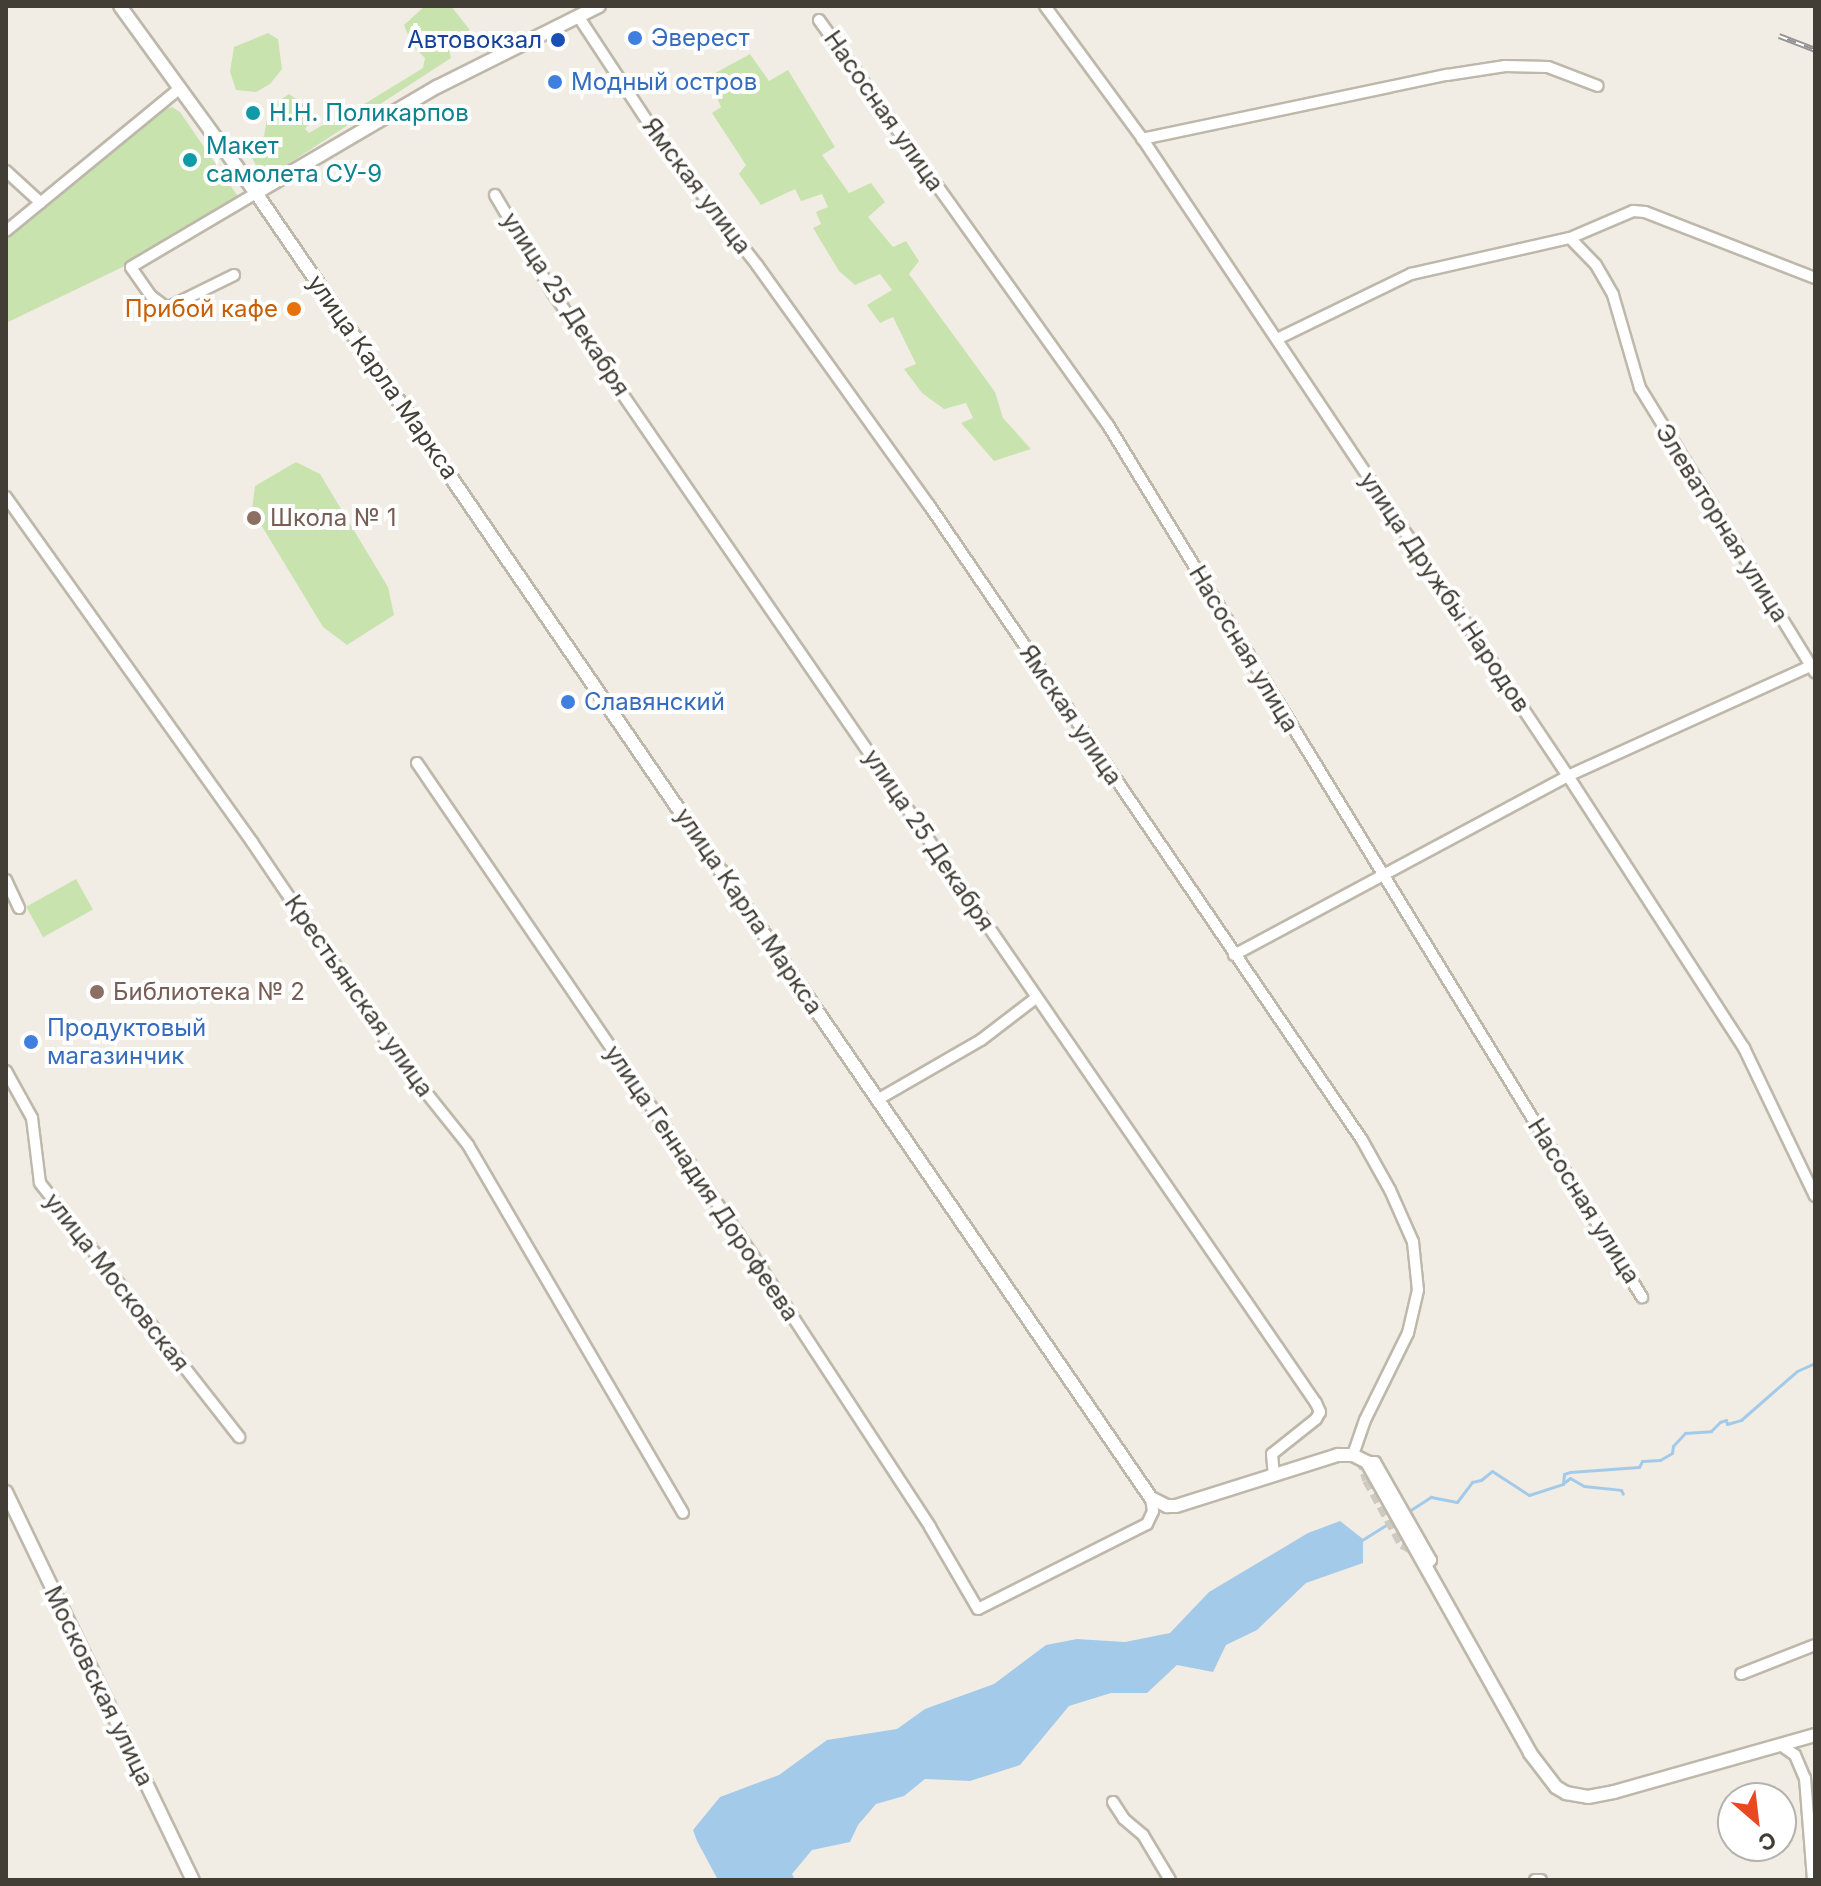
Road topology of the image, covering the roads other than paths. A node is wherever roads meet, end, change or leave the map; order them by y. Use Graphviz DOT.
graph roads {
  1 [pos="120,6"];
  2 [pos="599,6"];
  3 [pos="1045,6"];
  4 [pos="578,16"];
  5 [pos="819,20"];
  6 [pos="1598,86"];
  7 [pos="179,89"];
  8 [pos="1142,139"];
  9 [pos="6,171"];
  10 [pos="256,193"];
  11 [pos="495,195"];
  12 [pos="41,203"];
  13 [pos="6,231"];
  14 [pos="1570,238"];
  15 [pos="234,275"];
  16 [pos="1815,278"];
  17 [pos="1277,339"];
  18 [pos="6,497"];
  19 [pos="1813,667"];
  20 [pos="417,763"];
  21 [pos="1568,776"];
  22 [pos="1381,873"];
  23 [pos="6,880"];
  24 [pos="19,908"];
  25 [pos="1234,955"];
  26 [pos="1036,998"];
  27 [pos="6,1071"];
  28 [pos="877,1100"];
  29 [pos="1815,1196"];
  30 [pos="1642,1297"];
  31 [pos="239,1437"];
  32 [pos="1353,1455"];
  33 [pos="1274,1475"];
  34 [pos="6,1492"];
  35 [pos="1151,1498"];
  36 [pos="683,1513"];
  37 [pos="1815,1645"];
  38 [pos="1741,1674"];
  39 [pos="1815,1735"];
  40 [pos="1782,1746"];
  41 [pos="1811,1786"];
  42 [pos="1113,1802"];
  43 [pos="193,1880"];
  44 [pos="1170,1880"];
  45 [pos="1813,1880"];
  1 -- 7 [label="street, улица Карла Маркса"];
  2 -- 4 [label="street"];
  3 -- 8 [label="street, улица Дружбы Народов"];
  4 -- 10 [label="street"];
  4 -- 25 [label="street, Ямская улица"];
  5 -- 22 [label="street, Насосная улица"];
  6 -- 8 [label="street"];
  7 -- 10 [label="street, улица Карла Маркса"];
  7 -- 12 [label="street"];
  8 -- 17 [label="street, улица Дружбы Народов"];
  9 -- 12 [label="street"];
  10 -- 15 [label="street"];
  10 -- 28 [label="street, улица Карла Маркса"];
  11 -- 26 [label="street, улица 25 Декабря"];
  12 -- 13 [label="street"];
  14 -- 16 [label="street"];
  14 -- 17 [label="street"];
  14 -- 19 [label="street, Элеваторная улица"];
  17 -- 21 [label="street, улица Дружбы Народов"];
  18 -- 36 [label="street, Крестьянская улица"];
  19 -- 21 [label="street"];
  20 -- 35 [label="street, улица Геннадия Дорофеева"];
  21 -- 22 [label="street"];
  21 -- 29 [label="street, улица Дружбы Народов"];
  22 -- 25 [label="street"];
  22 -- 30 [label="street, Насосная улица"];
  23 -- 24 [label="street"];
  25 -- 32 [label="street, Ямская улица"];
  26 -- 28 [label="street"];
  26 -- 33 [label="street, улица 25 Декабря"];
  27 -- 31 [label="street, улица Московская"];
  28 -- 35 [label="street, улица Карла Маркса"];
  32 -- 33 [label="street"];
  32 -- 40 [label="street"];
  33 -- 35 [label="street"];
  34 -- 43 [label="street, Московская улица"];
  37 -- 38 [label="street"];
  39 -- 40 [label="street"];
  40 -- 41 [label="street"];
  41 -- 45 [label="street"];
  42 -- 44 [label="street"];
}
